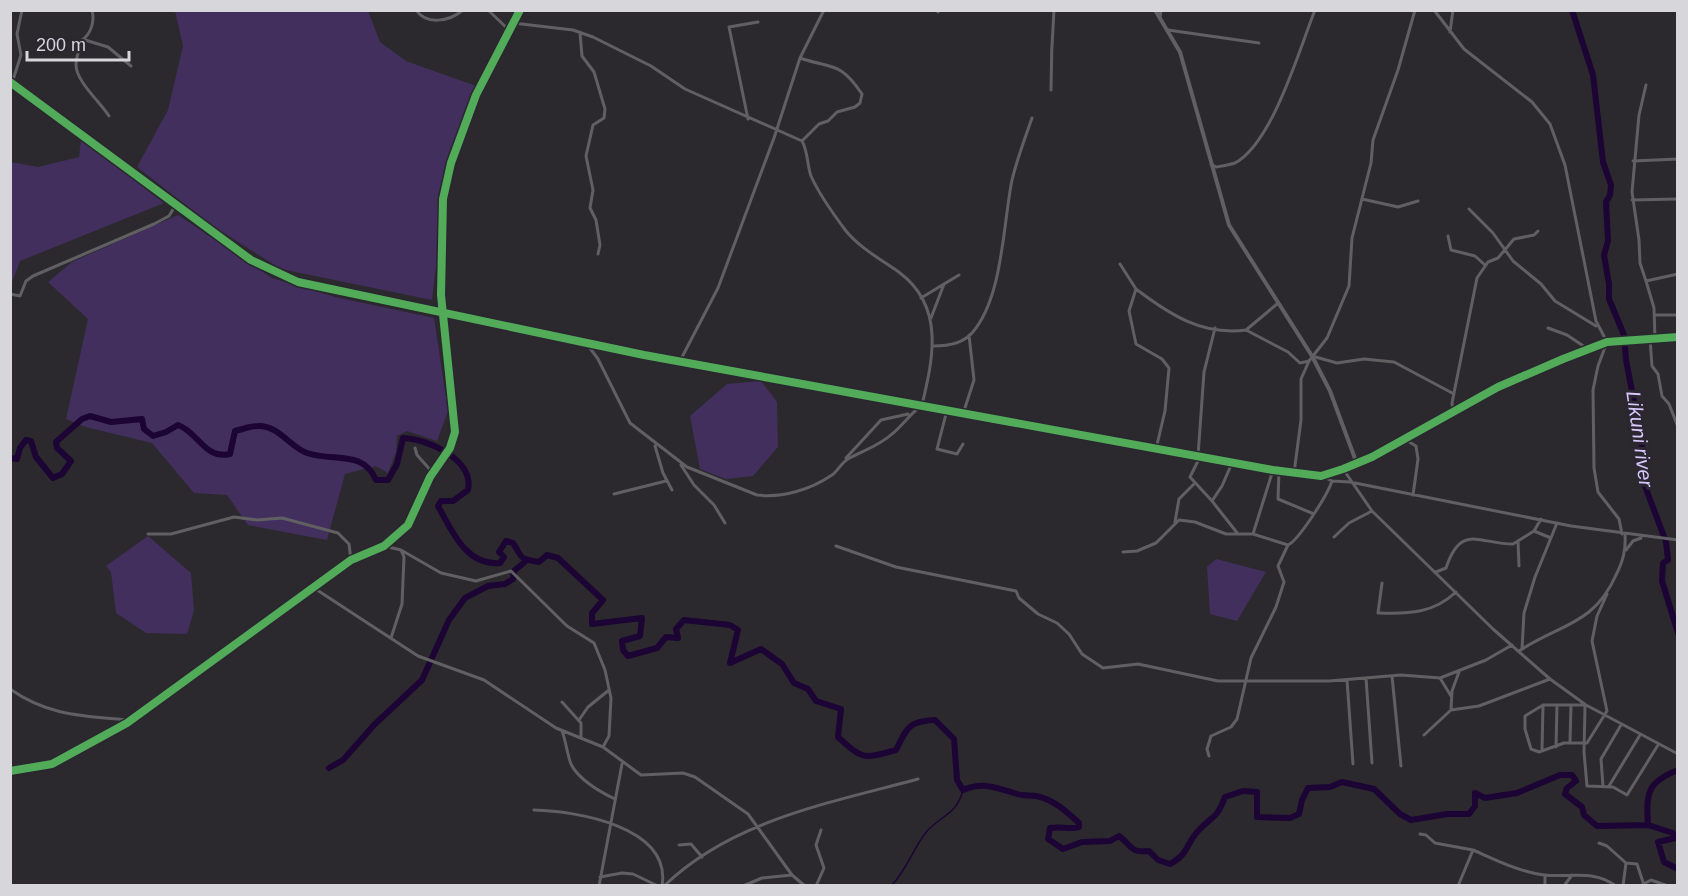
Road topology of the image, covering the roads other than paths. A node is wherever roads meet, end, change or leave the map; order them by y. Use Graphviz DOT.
graph roads {
  1 [pos="22,10"];
  2 [pos="92,10"];
  3 [pos="416,10"];
  4 [pos="463,10"];
  5 [pos="488,10"];
  6 [pos="520,10"];
  7 [pos="824,10"];
  8 [pos="1054,10"];
  9 [pos="1155,10"];
  10 [pos="1161,10"];
  11 [pos="1315,10"];
  12 [pos="1415,10"];
  13 [pos="1434,10"];
  14 [pos="1453,10"];
  15 [pos="1160,17"];
  16 [pos="758,22"];
  17 [pos="513,23"];
  18 [pos="509,30"];
  19 [pos="1168,30"];
  20 [pos="580,32"];
  21 [pos="1450,32"];
  22 [pos="84,39"];
  23 [pos="1259,43"];
  24 [pos="800,58"];
  25 [pos="131,66"];
  26 [pos="11,83"];
  27 [pos="1646,85"];
  28 [pos="1050,90"];
  29 [pos="109,116"];
  30 [pos="1032,118"];
  31 [pos="748,119"];
  32 [pos="776,131"];
  33 [pos="801,141"];
  34 [pos="1677,159"];
  35 [pos="1633,161"];
  36 [pos="1210,163"];
  37 [pos="1677,199"];
  38 [pos="1362,200"];
  39 [pos="1632,200"];
  40 [pos="1418,201"];
  41 [pos="175,206"];
  42 [pos="1469,209"];
  43 [pos="1538,231"];
  44 [pos="1448,236"];
  45 [pos="1505,251"];
  46 [pos="598,254"];
  47 [pos="1120,264"];
  48 [pos="1485,266"];
  49 [pos="1677,274"];
  50 [pos="959,275"];
  51 [pos="1646,281"];
  52 [pos="944,284"];
  53 [pos="1136,288"];
  54 [pos="10,294"];
  55 [pos="921,298"];
  56 [pos="1277,304"];
  57 [pos="442,313"];
  58 [pos="1655,315"];
  59 [pos="1677,315"];
  60 [pos="930,320"];
  61 [pos="1598,327"];
  62 [pos="1215,328"];
  63 [pos="1548,328"];
  64 [pos="1246,330"];
  65 [pos="969,335"];
  66 [pos="1677,337"];
  67 [pos="1653,339"];
  68 [pos="1607,342"];
  69 [pos="586,344"];
  70 [pos="934,346"];
  71 [pos="1588,349"];
  72 [pos="1312,356"];
  73 [pos="680,361"];
  74 [pos="1309,361"];
  75 [pos="1454,395"];
  76 [pos="922,405"];
  77 [pos="947,410"];
  78 [pos="1453,412"];
  79 [pos="910,413"];
  80 [pos="963,414"];
  81 [pos="1677,427"];
  82 [pos="1404,439"];
  83 [pos="655,444"];
  84 [pos="963,444"];
  85 [pos="415,448"];
  86 [pos="1156,449"];
  87 [pos="1199,457"];
  88 [pos="843,462"];
  89 [pos="680,463"];
  90 [pos="1232,463"];
  91 [pos="1357,464"];
  92 [pos="1343,469"];
  93 [pos="1273,470"];
  94 [pos="1279,471"];
  95 [pos="433,473"];
  96 [pos="1294,473"];
  97 [pos="1321,476"];
  98 [pos="666,481"];
  99 [pos="1332,481"];
  100 [pos="1350,482"];
  101 [pos="1194,483"];
  102 [pos="672,490"];
  103 [pos="614,494"];
  104 [pos="1413,495"];
  105 [pos="1212,501"];
  106 [pos="1372,511"];
  107 [pos="1314,514"];
  108 [pos="1541,519"];
  109 [pos="1175,522"];
  110 [pos="725,523"];
  111 [pos="1557,523"];
  112 [pos="1534,531"];
  113 [pos="148,534"];
  114 [pos="1238,534"];
  115 [pos="1253,534"];
  116 [pos="1623,535"];
  117 [pos="1334,537"];
  118 [pos="1645,537"];
  119 [pos="1551,538"];
  120 [pos="1677,540"];
  121 [pos="1518,541"];
  122 [pos="1288,545"];
  123 [pos="384,546"];
  124 [pos="836,546"];
  125 [pos="401,550"];
  126 [pos="1123,552"];
  127 [pos="1625,552"];
  128 [pos="351,560"];
  129 [pos="1519,566"];
  130 [pos="1436,573"];
  131 [pos="1382,583"];
  132 [pos="313,588"];
  133 [pos="1456,592"];
  134 [pos="1607,594"];
  135 [pos="391,638"];
  136 [pos="1512,645"];
  137 [pos="1521,650"];
  138 [pos="1459,672"];
  139 [pos="1392,676"];
  140 [pos="1366,678"];
  141 [pos="1440,678"];
  142 [pos="1550,679"];
  143 [pos="1245,680"];
  144 [pos="1347,680"];
  145 [pos="10,689"];
  146 [pos="609,690"];
  147 [pos="1451,696"];
  148 [pos="562,702"];
  149 [pos="1543,705"];
  150 [pos="1557,705"];
  151 [pos="1571,705"];
  152 [pos="1586,705"];
  153 [pos="1451,710"];
  154 [pos="1605,715"];
  155 [pos="579,720"];
  156 [pos="130,721"];
  157 [pos="1621,725"];
  158 [pos="562,731"];
  159 [pos="1424,735"];
  160 [pos="1640,735"];
  161 [pos="580,738"];
  162 [pos="1570,743"];
  163 [pos="1584,744"];
  164 [pos="1658,745"];
  165 [pos="603,747"];
  166 [pos="1556,747"];
  167 [pos="1542,750"];
  168 [pos="1677,754"];
  169 [pos="1209,756"];
  170 [pos="1372,763"];
  171 [pos="622,764"];
  172 [pos="1353,764"];
  173 [pos="1401,766"];
  174 [pos="10,771"];
  175 [pos="918,779"];
  176 [pos="1603,786"];
  177 [pos="1609,786"];
  178 [pos="615,799"];
  179 [pos="534,810"];
  180 [pos="610,823"];
  181 [pos="757,827"];
  182 [pos="821,830"];
  183 [pos="1420,834"];
  184 [pos="1599,843"];
  185 [pos="679,845"];
  186 [pos="1473,850"];
  187 [pos="702,857"];
  188 [pos="1626,863"];
  189 [pos="792,875"];
  190 [pos="1545,875"];
  191 [pos="1572,875"];
  192 [pos="600,877"];
  193 [pos="1641,884"];
  194 [pos="598,885"];
  195 [pos="658,885"];
  196 [pos="663,885"];
  197 [pos="744,885"];
  198 [pos="805,885"];
  199 [pos="816,885"];
  200 [pos="1458,885"];
  201 [pos="1545,885"];
  202 [pos="1564,885"];
  203 [pos="1616,885"];
  204 [pos="1623,885"];
  205 [pos="1668,885"];
  1 -- 26 [label="street"];
  2 -- 22 [label="street"];
  3 -- 4 [label="street"];
  5 -- 18 [label="street"];
  6 -- 17 [label="street"];
  7 -- 24 [label="street"];
  8 -- 28 [label="street"];
  9 -- 15 [label="street"];
  10 -- 15 [label="street"];
  11 -- 36 [label="street"];
  12 -- 38 [label="street"];
  13 -- 21 [label="street"];
  14 -- 21 [label="street"];
  15 -- 19 [label="street"];
  16 -- 31 [label="street"];
  17 -- 18 [label="street"];
  17 -- 20 [label="street"];
  18 -- 57 [label="street"];
  19 -- 23 [label="street"];
  19 -- 36 [label="street"];
  20 -- 31 [label="street"];
  20 -- 46 [label="street"];
  21 -- 61 [label="street"];
  22 -- 25 [label="street"];
  22 -- 29 [label="street"];
  24 -- 32 [label="street"];
  24 -- 33 [label="street"];
  26 -- 41 [label="street"];
  27 -- 35 [label="street"];
  30 -- 65 [label="street"];
  31 -- 32 [label="street"];
  32 -- 33 [label="street"];
  32 -- 73 [label="street"];
  33 -- 55 [label="street"];
  34 -- 35 [label="street"];
  35 -- 39 [label="street"];
  36 -- 56 [label="street"];
  37 -- 39 [label="street"];
  38 -- 40 [label="street"];
  38 -- 72 [label="street"];
  39 -- 51 [label="street"];
  41 -- 54 [label="street"];
  41 -- 57 [label="street"];
  42 -- 45 [label="street"];
  43 -- 45 [label="street"];
  44 -- 48 [label="street"];
  45 -- 48 [label="street"];
  45 -- 61 [label="street"];
  47 -- 53 [label="street"];
  48 -- 75 [label="street"];
  49 -- 51 [label="street"];
  50 -- 52 [label="street"];
  51 -- 58 [label="street"];
  52 -- 55 [label="street"];
  52 -- 60 [label="street"];
  53 -- 62 [label="street"];
  53 -- 86 [label="street"];
  55 -- 60 [label="street"];
  56 -- 64 [label="street"];
  56 -- 72 [label="street"];
  57 -- 69 [label="street"];
  57 -- 95 [label="street"];
  58 -- 59 [label="street"];
  58 -- 67 [label="street"];
  60 -- 70 [label="street"];
  61 -- 68 [label="street"];
  62 -- 64 [label="street"];
  62 -- 87 [label="street"];
  63 -- 71 [label="street"];
  64 -- 74 [label="street"];
  65 -- 70 [label="street"];
  65 -- 80 [label="street"];
  66 -- 67 [label="street"];
  67 -- 68 [label="street"];
  67 -- 81 [label="street"];
  68 -- 71 [label="street"];
  68 -- 116 [label="street"];
  69 -- 73 [label="street"];
  69 -- 83 [label="street"];
  70 -- 76 [label="street"];
  71 -- 78 [label="street"];
  72 -- 74 [label="street"];
  72 -- 75 [label="street"];
  72 -- 91 [label="street"];
  73 -- 76 [label="street"];
  74 -- 96 [label="street"];
  75 -- 78 [label="street"];
  76 -- 77 [label="street"];
  76 -- 79 [label="street"];
  77 -- 80 [label="street"];
  77 -- 84 [label="street"];
  78 -- 82 [label="street"];
  79 -- 88 [label="street"];
  79 -- 88 [label="street"];
  80 -- 86 [label="street"];
  82 -- 91 [label="street"];
  82 -- 104 [label="street"];
  83 -- 89 [label="street"];
  83 -- 98 [label="street"];
  85 -- 95 [label="street"];
  86 -- 87 [label="street"];
  87 -- 90 [label="street"];
  87 -- 101 [label="street"];
  88 -- 89 [label="street"];
  89 -- 110 [label="street"];
  90 -- 93 [label="street"];
  90 -- 105 [label="street"];
  91 -- 92 [label="street"];
  92 -- 97 [label="street"];
  92 -- 100 [label="street"];
  93 -- 94 [label="street"];
  93 -- 115 [label="street"];
  94 -- 96 [label="street"];
  94 -- 107 [label="street"];
  95 -- 123 [label="street"];
  96 -- 97 [label="street"];
  97 -- 99 [label="street"];
  98 -- 102 [label="street"];
  98 -- 103 [label="street"];
  99 -- 100 [label="street"];
  99 -- 107 [label="street"];
  100 -- 104 [label="street"];
  100 -- 106 [label="street"];
  101 -- 105 [label="street"];
  101 -- 109 [label="street"];
  104 -- 108 [label="street"];
  105 -- 114 [label="street"];
  106 -- 117 [label="street"];
  106 -- 130 [label="street"];
  107 -- 122 [label="street"];
  108 -- 111 [label="street"];
  108 -- 112 [label="street"];
  109 -- 114 [label="street"];
  109 -- 126 [label="street"];
  111 -- 116 [label="street"];
  111 -- 119 [label="street"];
  112 -- 119 [label="street"];
  112 -- 121 [label="street"];
  113 -- 128 [label="street"];
  114 -- 115 [label="street"];
  115 -- 122 [label="street"];
  116 -- 118 [label="street"];
  116 -- 127 [label="street"];
  118 -- 120 [label="street"];
  118 -- 127 [label="street"];
  119 -- 137 [label="street"];
  121 -- 129 [label="street"];
  121 -- 130 [label="street"];
  122 -- 143 [label="street"];
  123 -- 125 [label="street"];
  123 -- 128 [label="street"];
  124 -- 143 [label="street"];
  125 -- 135 [label="street"];
  125 -- 146 [label="street"];
  127 -- 134 [label="street"];
  128 -- 132 [label="street"];
  130 -- 133 [label="street"];
  131 -- 133 [label="street"];
  132 -- 135 [label="street"];
  132 -- 156 [label="street"];
  133 -- 136 [label="street"];
  134 -- 137 [label="street"];
  134 -- 154 [label="street"];
  135 -- 158 [label="street"];
  136 -- 137 [label="street"];
  136 -- 138 [label="street"];
  137 -- 142 [label="street"];
  138 -- 141 [label="street"];
  138 -- 147 [label="street"];
  139 -- 140 [label="street"];
  139 -- 141 [label="street"];
  139 -- 173 [label="street"];
  140 -- 144 [label="street"];
  140 -- 170 [label="street"];
  141 -- 147 [label="street"];
  142 -- 152 [label="street"];
  142 -- 153 [label="street"];
  143 -- 144 [label="street"];
  143 -- 169 [label="street"];
  144 -- 172 [label="street"];
  145 -- 156 [label="street"];
  146 -- 155 [label="street"];
  146 -- 165 [label="street"];
  147 -- 153 [label="street"];
  148 -- 155 [label="street"];
  149 -- 150 [label="street"];
  149 -- 167 [label="street"];
  149 -- 167 [label="street"];
  150 -- 151 [label="street"];
  150 -- 166 [label="street"];
  151 -- 152 [label="street"];
  151 -- 162 [label="street"];
  152 -- 154 [label="street"];
  152 -- 163 [label="street"];
  153 -- 159 [label="street"];
  154 -- 157 [label="street"];
  154 -- 163 [label="street"];
  155 -- 161 [label="street"];
  156 -- 174 [label="street"];
  157 -- 160 [label="street"];
  157 -- 176 [label="street"];
  158 -- 161 [label="street"];
  158 -- 178 [label="street"];
  160 -- 164 [label="street"];
  160 -- 177 [label="street"];
  161 -- 165 [label="street"];
  162 -- 163 [label="street"];
  162 -- 166 [label="street"];
  163 -- 176 [label="street"];
  164 -- 168 [label="street"];
  164 -- 177 [label="street"];
  165 -- 171 [label="street"];
  166 -- 167 [label="street"];
  171 -- 178 [label="street"];
  171 -- 181 [label="street"];
  175 -- 181 [label="street"];
  176 -- 177 [label="street"];
  178 -- 180 [label="street"];
  179 -- 180 [label="street"];
  180 -- 192 [label="street"];
  180 -- 196 [label="street"];
  181 -- 187 [label="street"];
  181 -- 189 [label="street"];
  182 -- 199 [label="street"];
  183 -- 186 [label="street"];
  184 -- 188 [label="street"];
  185 -- 187 [label="street"];
  186 -- 190 [label="street"];
  186 -- 200 [label="street"];
  187 -- 196 [label="street"];
  188 -- 193 [label="street"];
  188 -- 204 [label="street"];
  189 -- 197 [label="street"];
  189 -- 198 [label="street"];
  190 -- 191 [label="street"];
  190 -- 201 [label="street"];
  191 -- 202 [label="street"];
  191 -- 203 [label="street"];
  192 -- 194 [label="street"];
  192 -- 195 [label="street"];
  193 -- 205 [label="street"];
}
